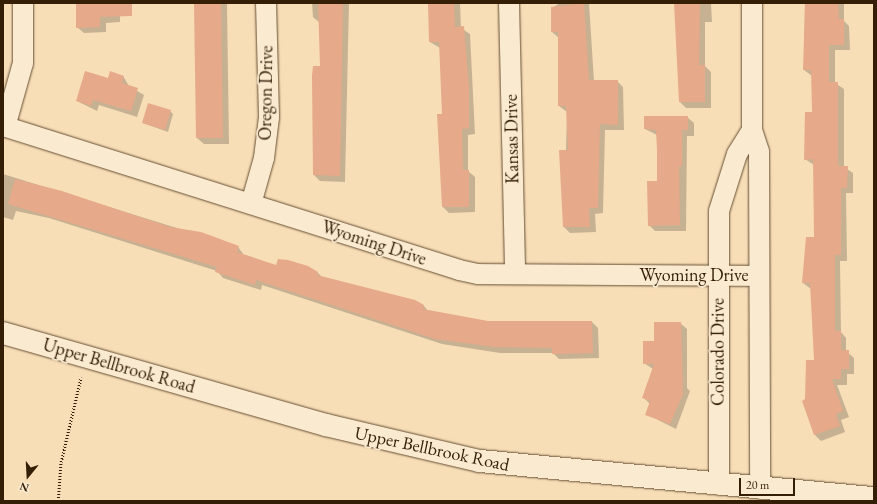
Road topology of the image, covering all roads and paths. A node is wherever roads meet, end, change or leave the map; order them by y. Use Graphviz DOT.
graph roads {
  1 [pos="23,3"];
  2 [pos="266,3"];
  3 [pos="509,3"];
  4 [pos="752,3"];
  5 [pos="4,126"];
  6 [pos="752,130"];
  7 [pos="250,204"];
  8 [pos="515,274"];
  9 [pos="718,276"];
  10 [pos="759,276"];
  11 [pos="3,333"];
  12 [pos="86,357"];
  13 [pos="719,485"];
  14 [pos="760,489"];
  15 [pos="874,498"];
  16 [pos="58,501"];
  1 -- 5 [label="street"];
  2 -- 7 [label="street, Oregon Drive"];
  3 -- 8 [label="street, Kansas Drive"];
  4 -- 6 [label="street"];
  5 -- 7 [label="street, Wyoming Drive"];
  6 -- 9 [label="street, Colorado Drive"];
  6 -- 10 [label="street"];
  7 -- 8 [label="street, Wyoming Drive"];
  8 -- 9 [label="street, Wyoming Drive"];
  9 -- 10 [label="street, Wyoming Drive"];
  9 -- 13 [label="street, Colorado Drive"];
  10 -- 14 [label="street"];
  11 -- 12 [label="main road, Upper Bellbrook Road"];
  12 -- 13 [label="main road, Upper Bellbrook Road"];
  12 -- 16 [label="path"];
  13 -- 14 [label="main road, Upper Bellbrook Road"];
  14 -- 15 [label="main road, Upper Bellbrook Road"];
}
